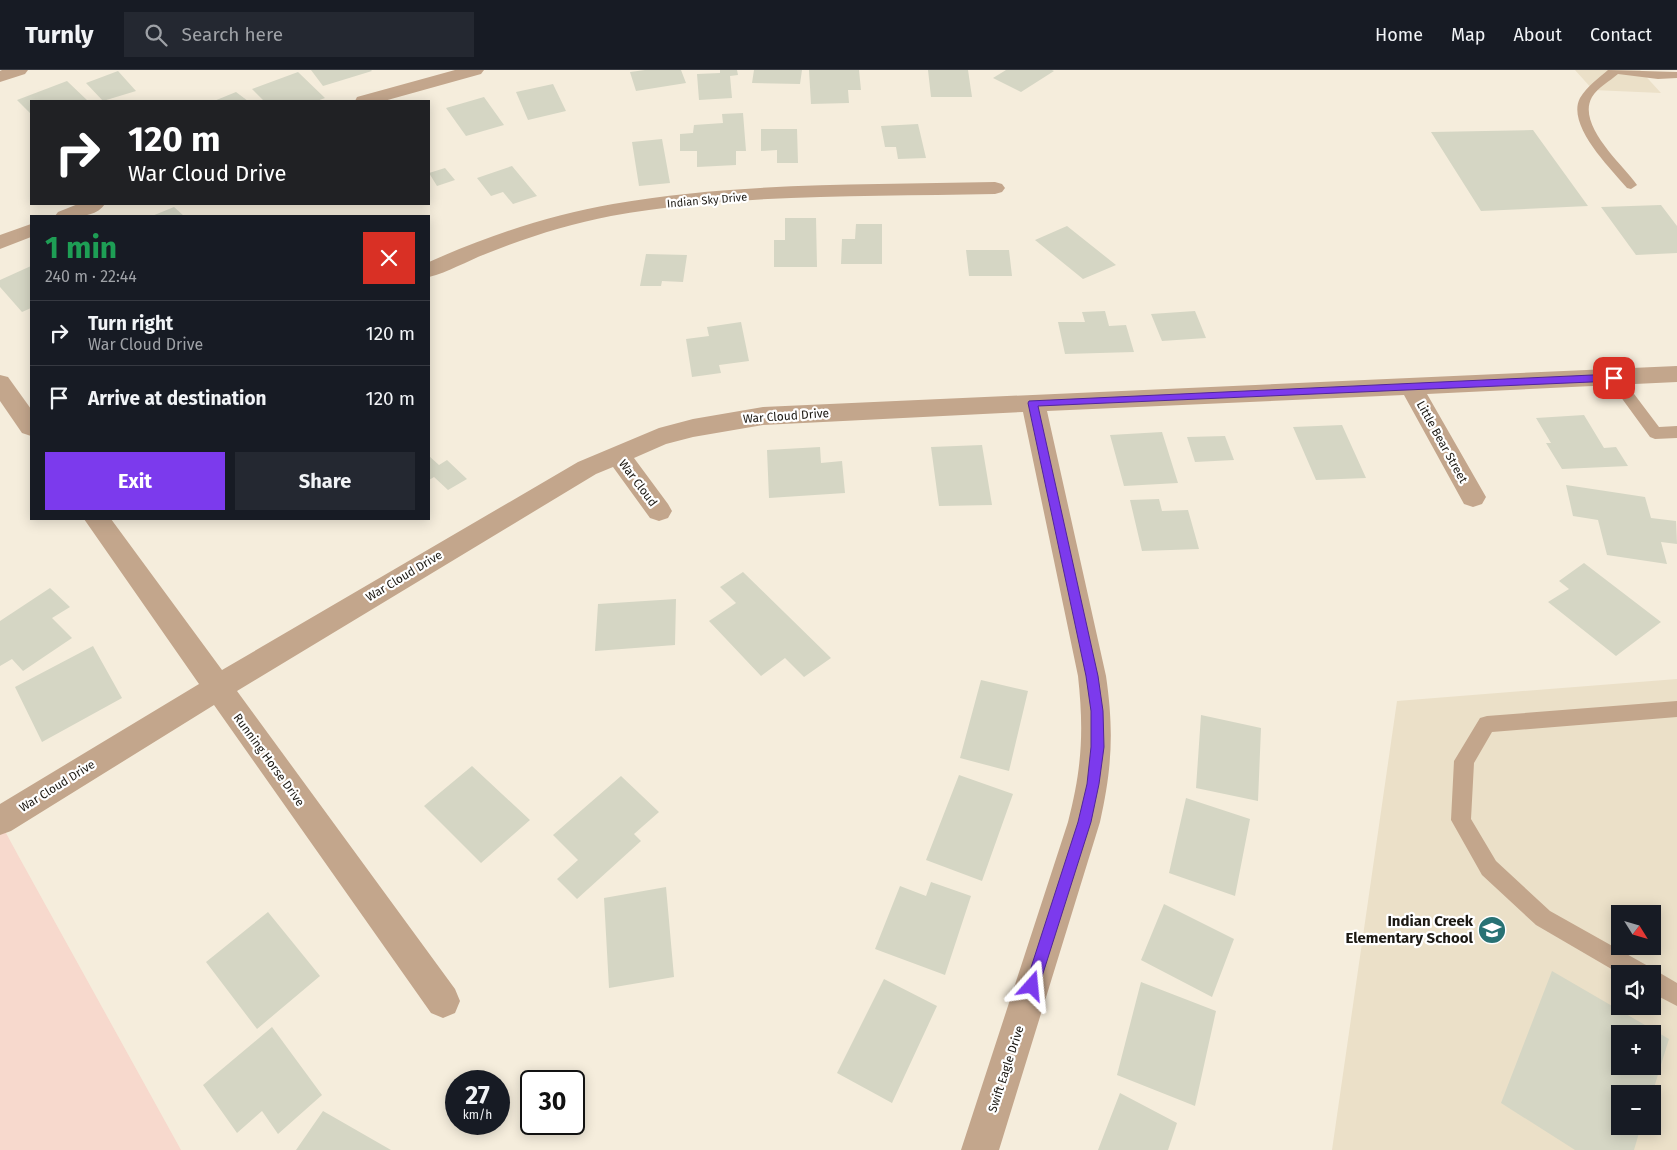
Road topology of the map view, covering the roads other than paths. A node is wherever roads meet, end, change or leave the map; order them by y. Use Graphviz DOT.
graph roads {
  1 [pos="19,70"];
  2 [pos="475,70"];
  3 [pos="1616,70"];
  4 [pos="1677,75"];
  5 [pos="0,77"];
  6 [pos="368,100"];
  7 [pos="1631,185"];
  8 [pos="995,188"];
  9 [pos="93,205"];
  10 [pos="68,215"];
  11 [pos="30,230"];
  12 [pos="0,243"];
  13 [pos="430,270"];
  14 [pos="1677,374"];
  15 [pos="1614,378"];
  16 [pos="0,383"];
  17 [pos="1411,387"];
  18 [pos="1033,403"];
  19 [pos="30,426"];
  20 [pos="1677,432"];
  21 [pos="617,454"];
  22 [pos="1473,497"];
  23 [pos="659,511"];
  24 [pos="98,520"];
  25 [pos="217,688"];
  26 [pos="1677,709"];
  27 [pos="0,821"];
  28 [pos="1624,965"];
  29 [pos="1661,986"];
  30 [pos="1677,995"];
  31 [pos="443,1001"];
  32 [pos="980,1150"];
  1 -- 5 [label="street"];
  2 -- 6 [label="street"];
  3 -- 4 [label="lane"];
  3 -- 7 [label="lane"];
  8 -- 13 [label="street, Indian Sky Drive"];
  9 -- 10 [label="street"];
  11 -- 12 [label="street"];
  14 -- 15 [label="street, War Cloud Drive"];
  15 -- 17 [label="street, War Cloud Drive"];
  15 -- 20 [label="lane"];
  16 -- 19 [label="street"];
  17 -- 18 [label="street, War Cloud Drive"];
  17 -- 22 [label="street, Little Bear Street"];
  18 -- 21 [label="street, War Cloud Drive"];
  18 -- 32 [label="street, Swift Eagle Drive"];
  21 -- 23 [label="street, War Cloud"];
  21 -- 25 [label="street, War Cloud Drive"];
  24 -- 25 [label="street, Running Horse Drive"];
  25 -- 27 [label="street, War Cloud Drive"];
  25 -- 31 [label="street, Running Horse Drive"];
  26 -- 28 [label="lane"];
  29 -- 30 [label="lane"];
}
